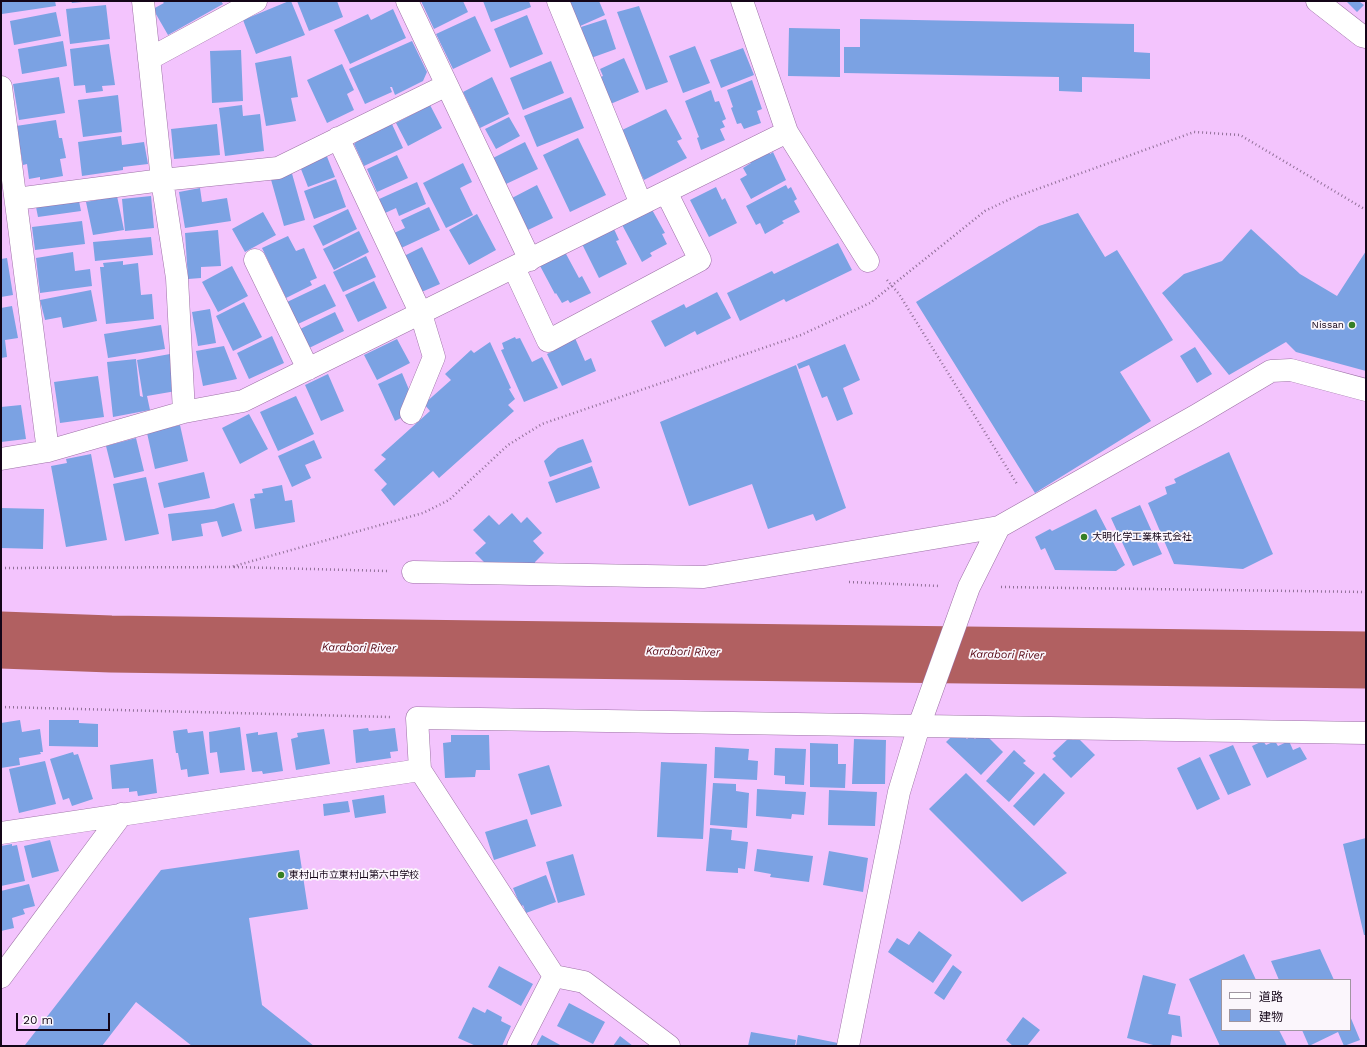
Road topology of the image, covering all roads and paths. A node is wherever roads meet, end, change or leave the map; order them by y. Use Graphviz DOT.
graph roads {
  1 [pos="143,1"];
  2 [pos="256,1"];
  3 [pos="407,1"];
  4 [pos="558,1"];
  5 [pos="742,1"];
  6 [pos="1317,1"];
  7 [pos="1366,37"];
  8 [pos="149,58"];
  9 [pos="447,85"];
  10 [pos="1,87"];
  11 [pos="788,132"];
  12 [pos="338,138"];
  13 [pos="162,180"];
  14 [pos="666,192"];
  15 [pos="16,199"];
  16 [pos="641,204"];
  17 [pos="1366,210"];
  18 [pos="255,260"];
  19 [pos="868,261"];
  20 [pos="522,264"];
  21 [pos="899,294"];
  22 [pos="421,314"];
  23 [pos="308,369"];
  24 [pos="1366,390"];
  25 [pos="184,412"];
  26 [pos="411,413"];
  27 [pos="48,451"];
  28 [pos="1,458"];
  29 [pos="1032,509"];
  30 [pos="999,527"];
  31 [pos="231,567"];
  32 [pos="1,568"];
  33 [pos="413,572"];
  34 [pos="967,592"];
  35 [pos="1366,592"];
  36 [pos="1,707"];
  37 [pos="417,718"];
  38 [pos="919,726"];
  39 [pos="1366,734"];
  40 [pos="420,770"];
  41 [pos="122,814"];
  42 [pos="1,833"];
  43 [pos="554,976"];
  44 [pos="1,977"];
  45 [pos="518,1046"];
  46 [pos="669,1046"];
  47 [pos="848,1046"];
  1 -- 8 [label="street"];
  2 -- 8 [label="street"];
  3 -- 9 [label="street"];
  4 -- 16 [label="street"];
  5 -- 11 [label="street"];
  6 -- 7 [label="street"];
  8 -- 13 [label="street"];
  9 -- 12 [label="street"];
  9 -- 20 [label="street"];
  10 -- 15 [label="street"];
  11 -- 14 [label="street"];
  11 -- 19 [label="street"];
  12 -- 13 [label="street"];
  12 -- 22 [label="street"];
  13 -- 15 [label="street"];
  13 -- 25 [label="street"];
  14 -- 16 [label="street"];
  14 -- 20 [label="street"];
  15 -- 27 [label="street"];
  16 -- 20 [label="street"];
  17 -- 31 [label="path"];
  18 -- 23 [label="street"];
  20 -- 22 [label="street"];
  21 -- 29 [label="path"];
  22 -- 23 [label="street"];
  22 -- 26 [label="street"];
  23 -- 25 [label="street"];
  24 -- 29 [label="street"];
  25 -- 27 [label="street"];
  27 -- 28 [label="street"];
  29 -- 30 [label="street"];
  30 -- 33 [label="street"];
  30 -- 34 [label="street"];
  31 -- 32 [label="path"];
  31 -- 33 [label="path"];
  34 -- 35 [label="path"];
  34 -- 38 [label="street"];
  36 -- 37 [label="path"];
  37 -- 38 [label="street"];
  37 -- 40 [label="street"];
  38 -- 39 [label="street"];
  38 -- 47 [label="street"];
  40 -- 41 [label="street"];
  40 -- 43 [label="street"];
  41 -- 42 [label="street"];
  41 -- 44 [label="street"];
  43 -- 45 [label="street"];
  43 -- 46 [label="street"];
}
